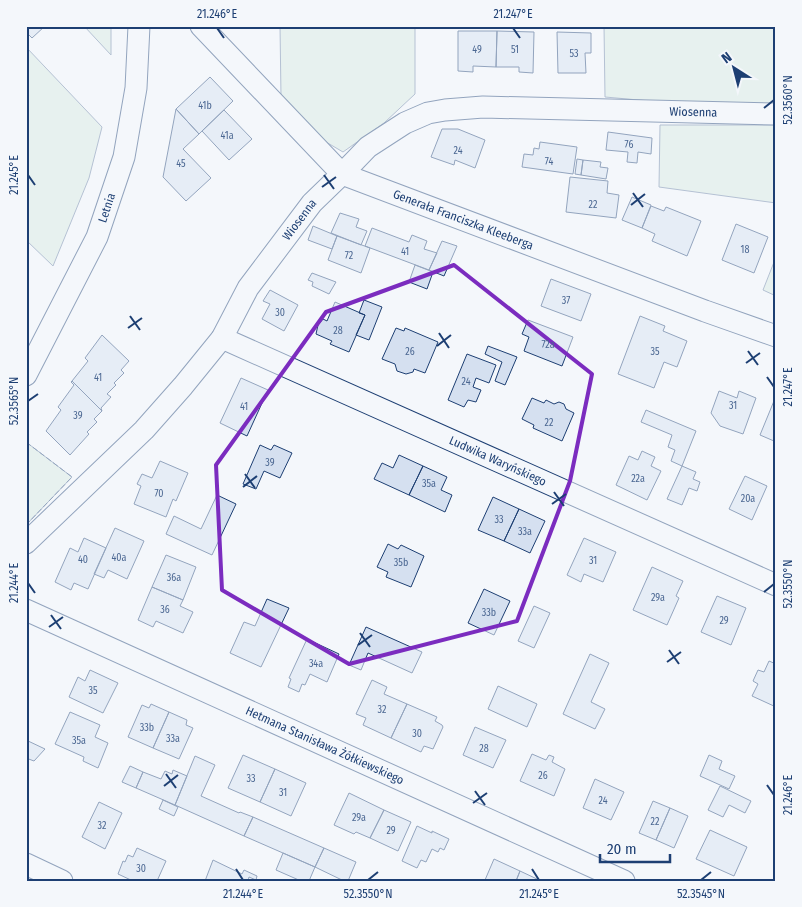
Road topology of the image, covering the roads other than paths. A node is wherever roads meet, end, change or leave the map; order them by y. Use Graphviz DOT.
graph roads {
  1 [pos="139,26"];
  2 [pos="201,26"];
  3 [pos="776,114"];
  4 [pos="342,174"];
  5 [pos="776,336"];
  6 [pos="222,338"];
  7 [pos="26,374"];
  8 [pos="26,543"];
  9 [pos="776,585"];
  10 [pos="26,610"];
  11 [pos="26,864"];
  12 [pos="62,881"];
  13 [pos="624,881"];
  1 -- 7 [label="street, Letnia"];
  2 -- 4 [label="street, Generała Franciszka Kleeberga"];
  3 -- 4 [label="street, Wiosenna"];
  4 -- 5 [label="street, Generała Franciszka Kleeberga"];
  4 -- 6 [label="street, Wiosenna"];
  6 -- 8 [label="street, Wiosenna"];
  6 -- 9 [label="street, Ludwika Waryńskiego"];
  10 -- 13 [label="street, Hetmana Stanisława Żółkiewskiego"];
  11 -- 12 [label="street"];
}
